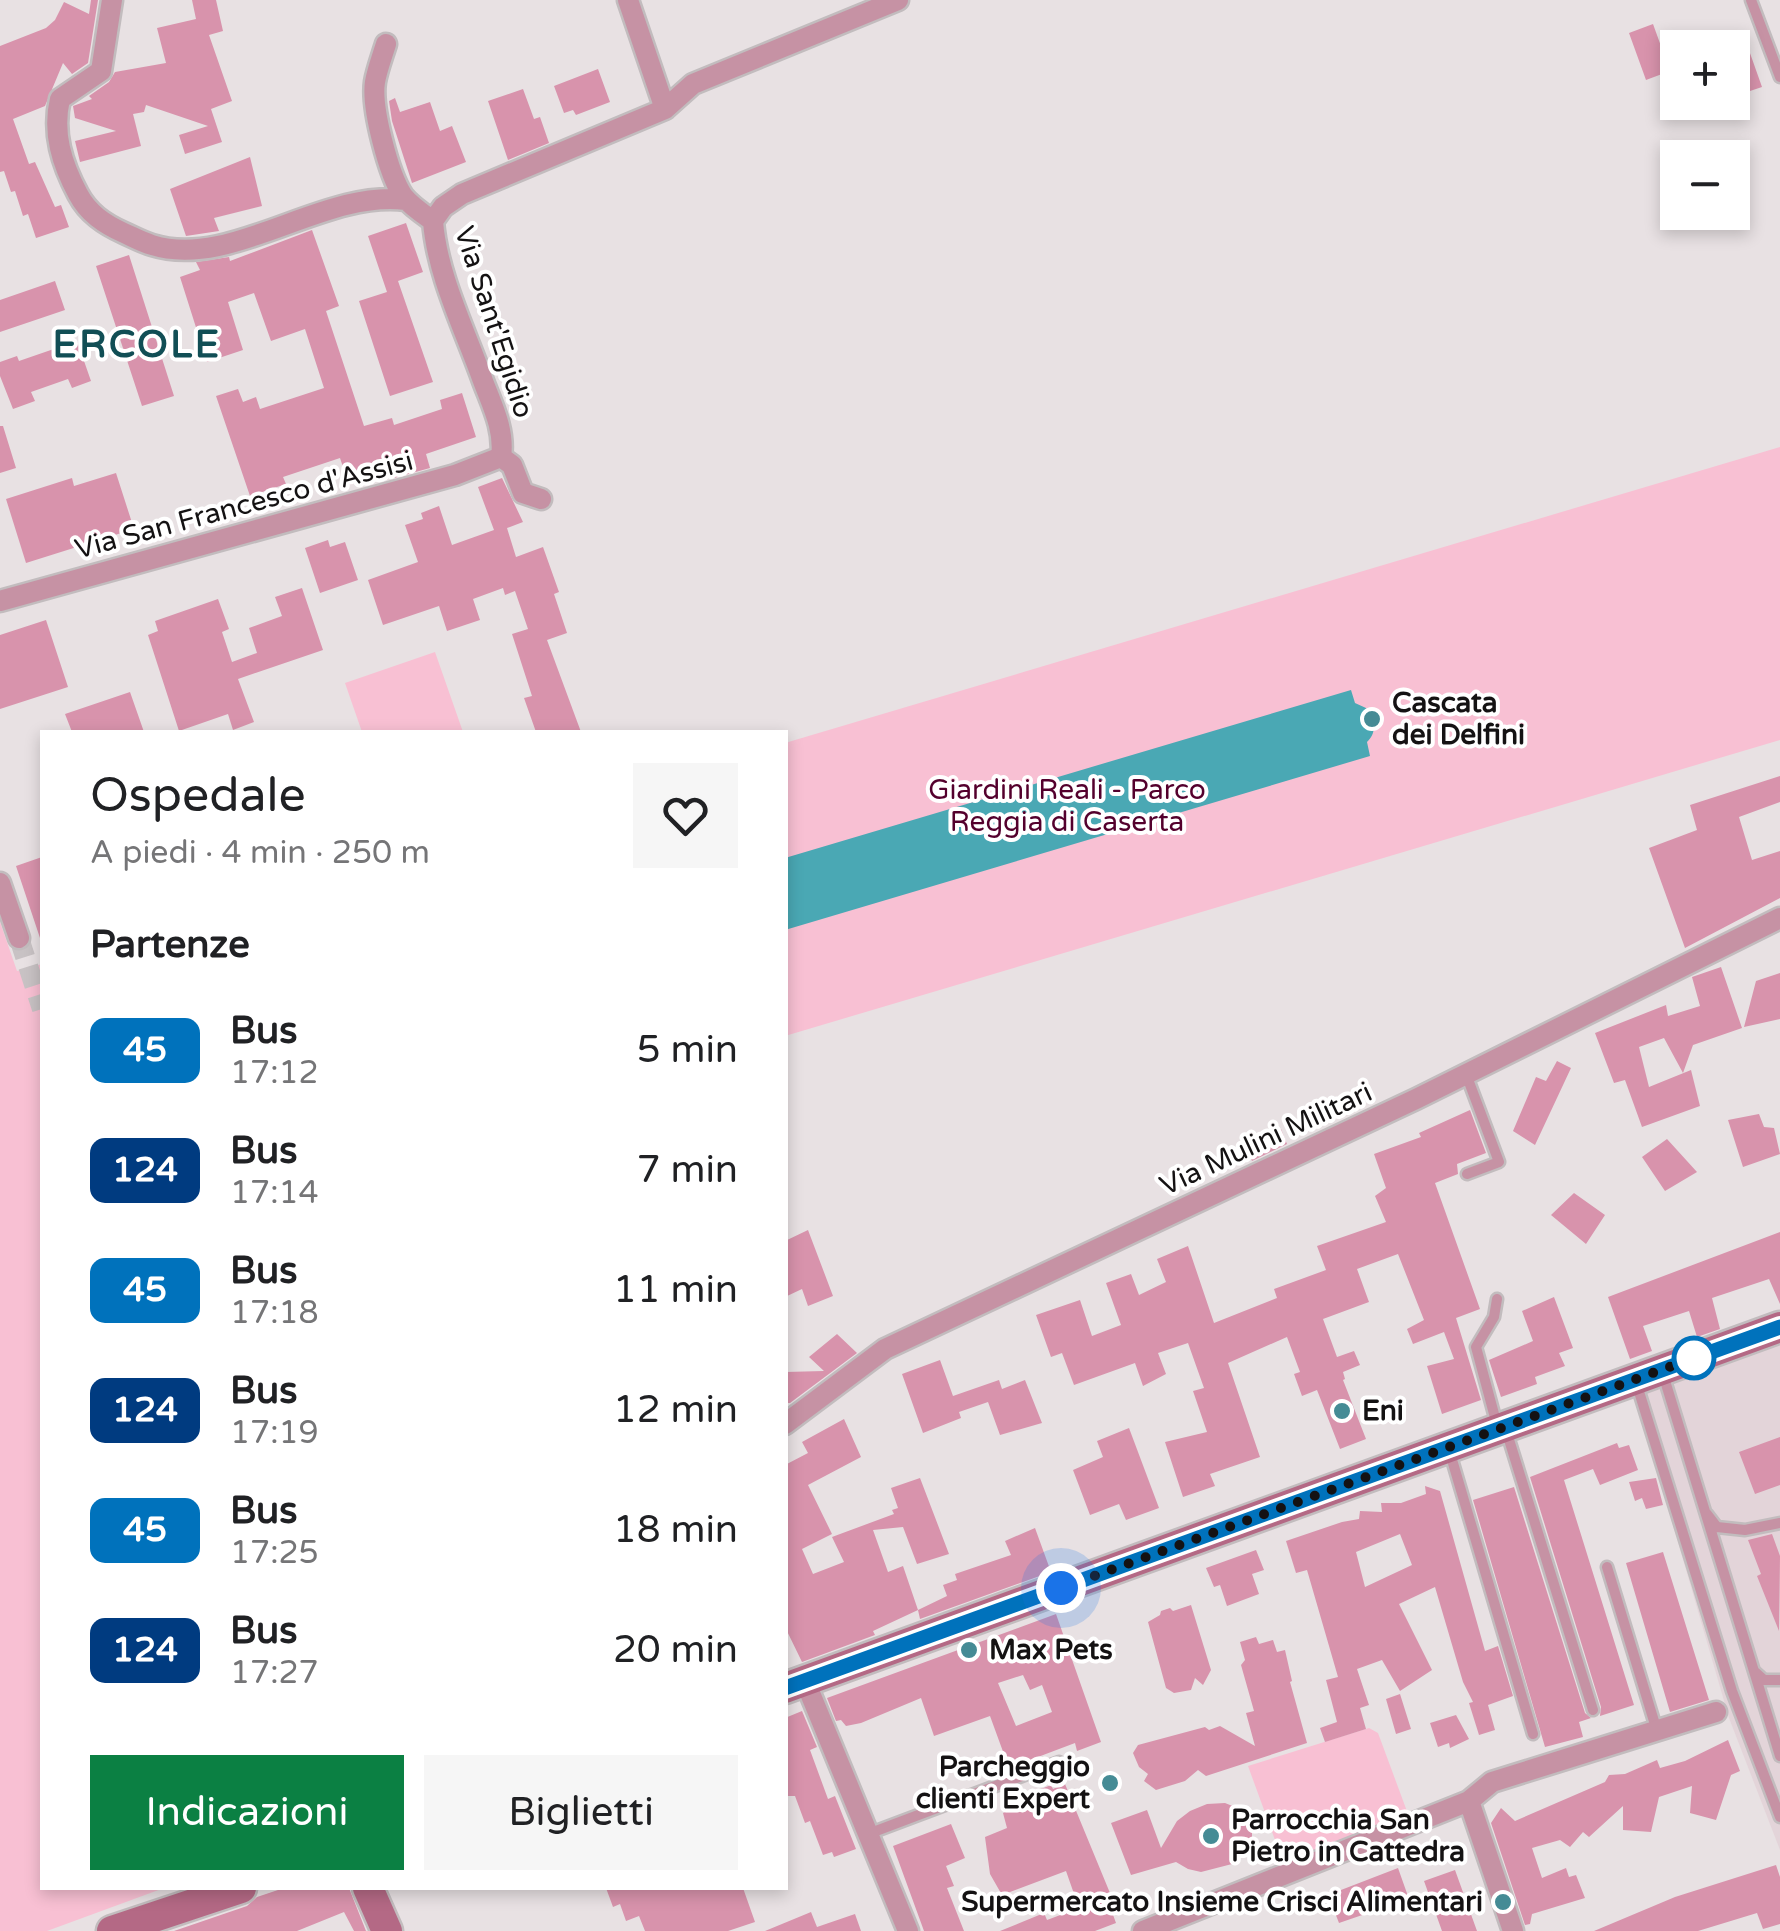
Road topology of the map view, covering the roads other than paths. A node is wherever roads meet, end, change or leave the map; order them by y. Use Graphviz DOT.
graph roads {
  1 [pos="112,0"];
  2 [pos="628,0"];
  3 [pos="898,0"];
  4 [pos="1751,0"];
  5 [pos="386,44"];
  6 [pos="1780,77"];
  7 [pos="664,109"];
  8 [pos="406,200"];
  9 [pos="433,222"];
  10 [pos="500,457"];
  11 [pos="540,499"];
  12 [pos="0,602"];
  13 [pos="0,883"];
  14 [pos="1780,918"];
  15 [pos="19,938"];
  16 [pos="1466,1074"];
  17 [pos="1467,1174"];
  18 [pos="1497,1299"];
  19 [pos="1780,1327"];
  20 [pos="1649,1375"];
  21 [pos="788,1422"];
  22 [pos="1502,1428"];
  23 [pos="1448,1448"];
  24 [pos="1703,1510"];
  25 [pos="1780,1523"];
  26 [pos="1606,1567"];
  27 [pos="1754,1670"];
  28 [pos="792,1676"];
  29 [pos="1780,1680"];
  30 [pos="1761,1695"];
  31 [pos="1736,1704"];
  32 [pos="1593,1710"];
  33 [pos="1716,1712"];
  34 [pos="1657,1731"];
  35 [pos="1534,1734"];
  36 [pos="1780,1756"];
  37 [pos="1059,1762"];
  38 [pos="1469,1801"];
  39 [pos="1780,1818"];
  40 [pos="868,1834"];
  41 [pos="234,1890"];
  42 [pos="369,1890"];
  43 [pos="112,1931"];
  44 [pos="387,1931"];
  45 [pos="908,1931"];
  46 [pos="1143,1931"];
  47 [pos="1513,1931"];
  1 -- 8 [label="street"];
  2 -- 7 [label="street"];
  3 -- 7 [label="street"];
  4 -- 6 [label="lane"];
  5 -- 8 [label="street, Via Sant'Egidio"];
  7 -- 9 [label="street"];
  8 -- 9 [label="street, Via Sant'Egidio"];
  9 -- 10 [label="street, Via Sant'Egidio"];
  10 -- 11 [label="street"];
  10 -- 12 [label="street, Via San Francesco d'Assisi"];
  13 -- 15 [label="street"];
  14 -- 16 [label="street, Via Mulini Militari"];
  16 -- 17 [label="lane"];
  16 -- 21 [label="street, Via Mulini Militari"];
  18 -- 22 [label="lane"];
  19 -- 20 [label="street"];
  20 -- 22 [label="street"];
  20 -- 24 [label="lane"];
  20 -- 31 [label="lane"];
  22 -- 23 [label="street"];
  22 -- 32 [label="lane"];
  23 -- 28 [label="street"];
  23 -- 35 [label="lane"];
  24 -- 25 [label="lane"];
  24 -- 27 [label="lane"];
  26 -- 34 [label="lane"];
  27 -- 29 [label="lane"];
  27 -- 30 [label="lane"];
  28 -- 40 [label="street"];
  30 -- 31 [label="lane"];
  30 -- 36 [label="lane"];
  31 -- 39 [label="lane"];
  33 -- 34 [label="street"];
  34 -- 38 [label="street"];
  37 -- 40 [label="lane"];
  38 -- 46 [label="street"];
  38 -- 47 [label="street"];
  40 -- 45 [label="street"];
  41 -- 43 [label="street"];
  42 -- 44 [label="street"];
}
